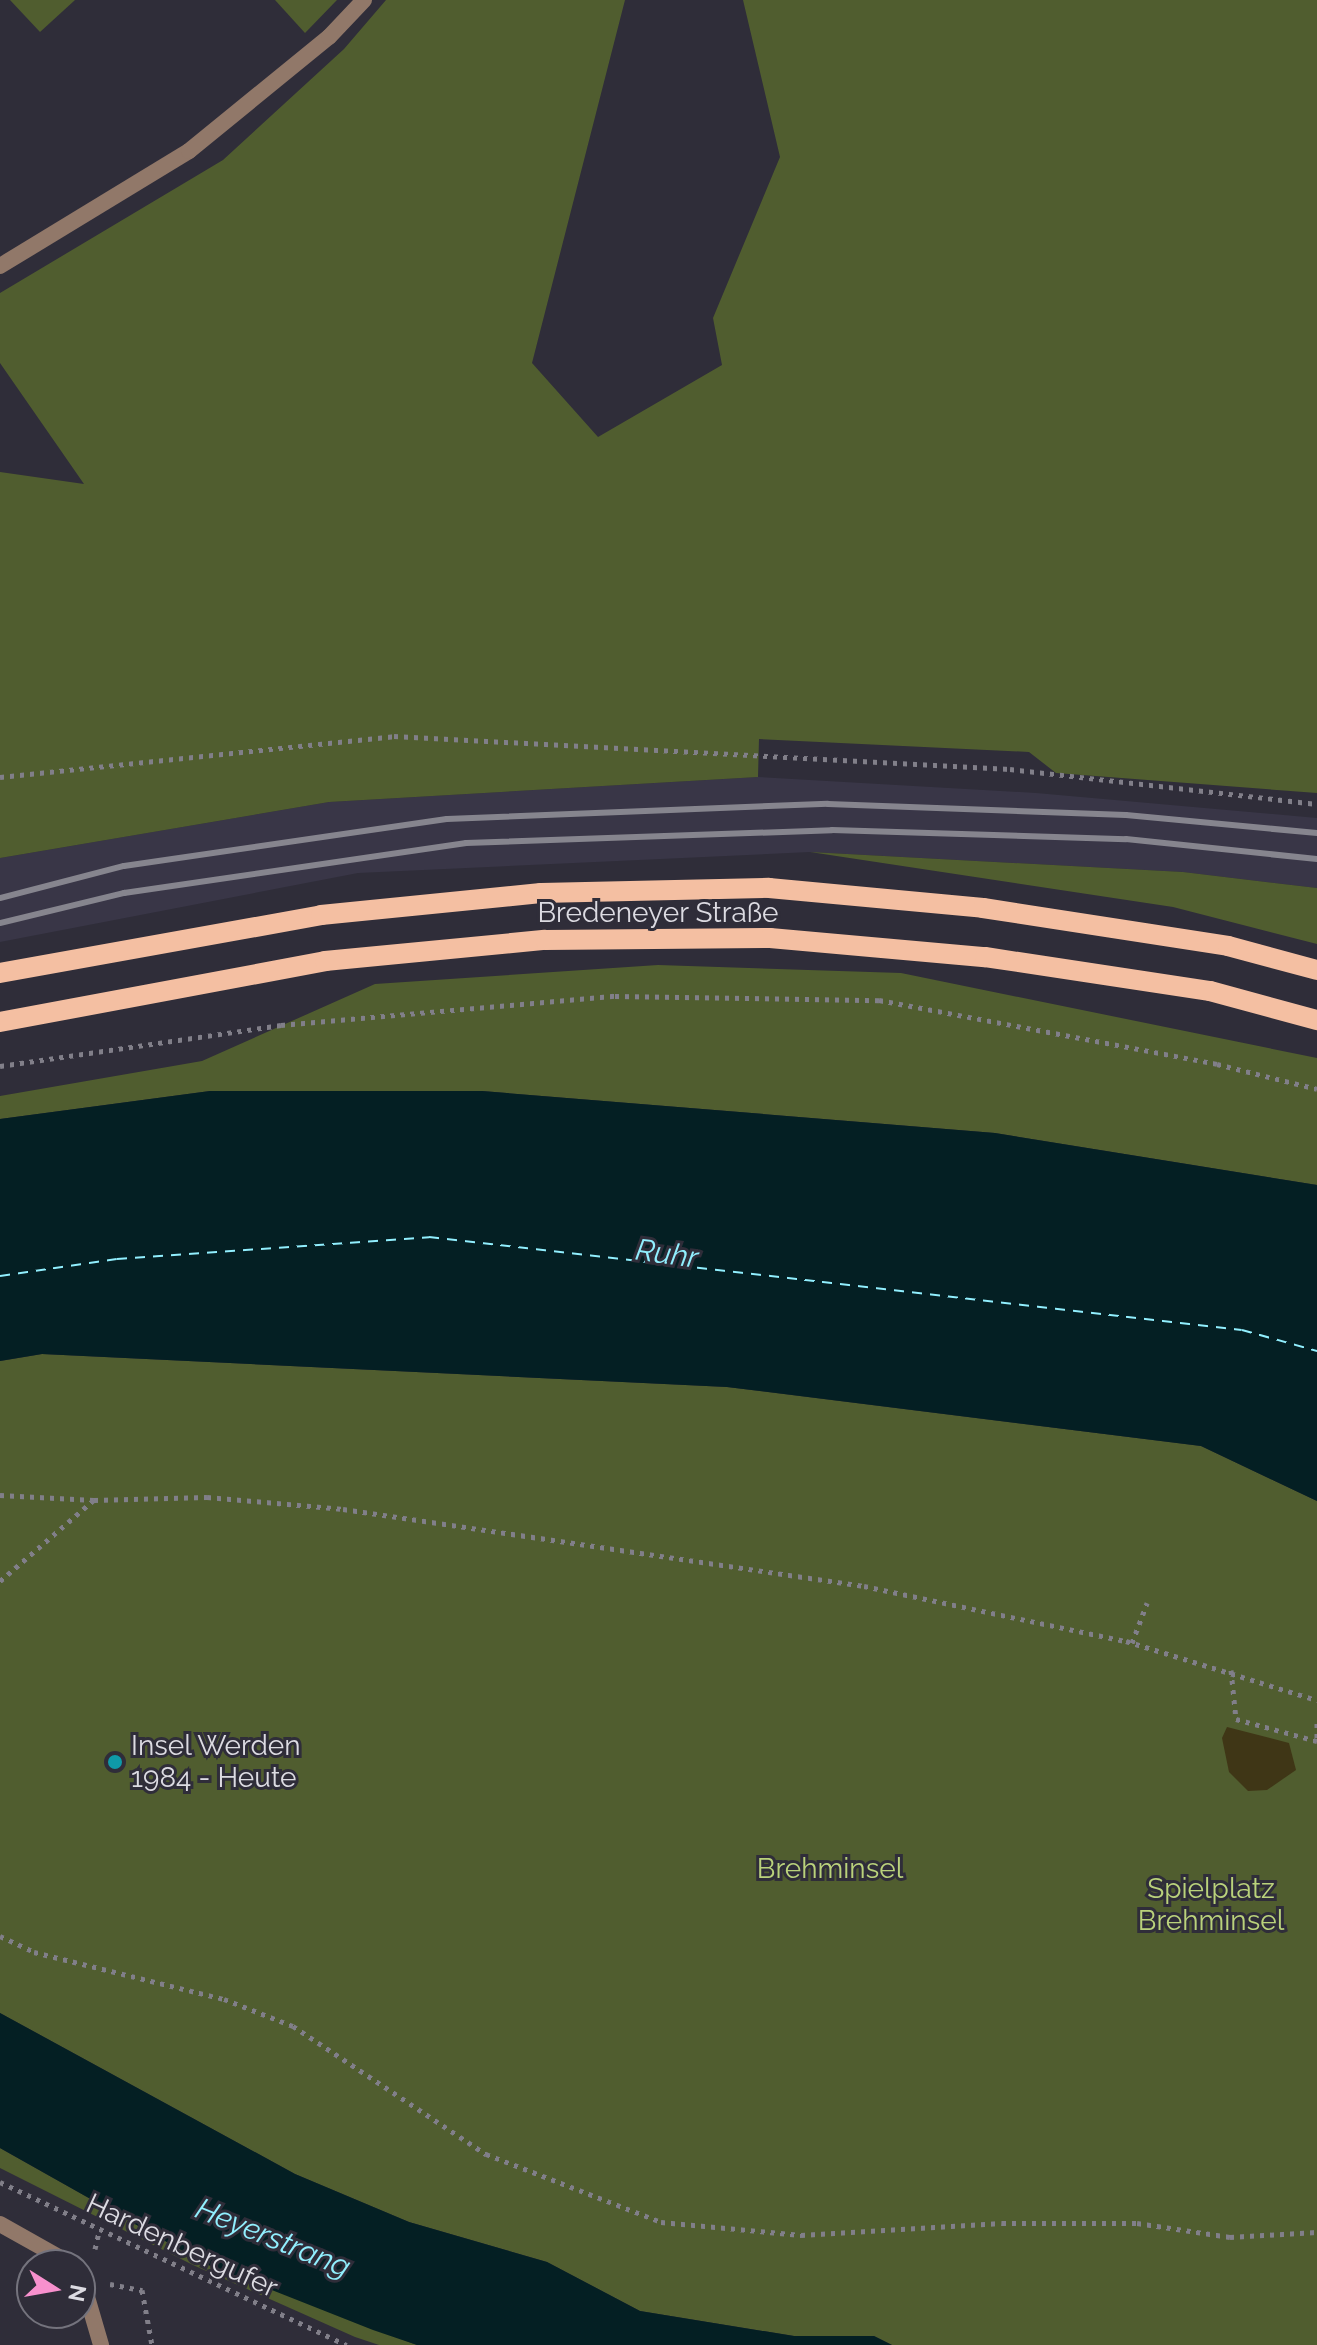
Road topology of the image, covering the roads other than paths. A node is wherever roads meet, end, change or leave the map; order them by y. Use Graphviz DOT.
graph roads {
  1 [pos="364,0"];
  2 [pos="0,266"];
  3 [pos="1317,970"];
  4 [pos="0,973"];
  5 [pos="1317,1020"];
  6 [pos="0,1022"];
  7 [pos="0,2224"];
  8 [pos="45,2249"];
  1 -- 2 [label="street"];
  3 -- 4 [label="main road, Bredeneyer Straße"];
  5 -- 6 [label="main road, Bredeneyer Straße"];
  7 -- 8 [label="street"];
}
